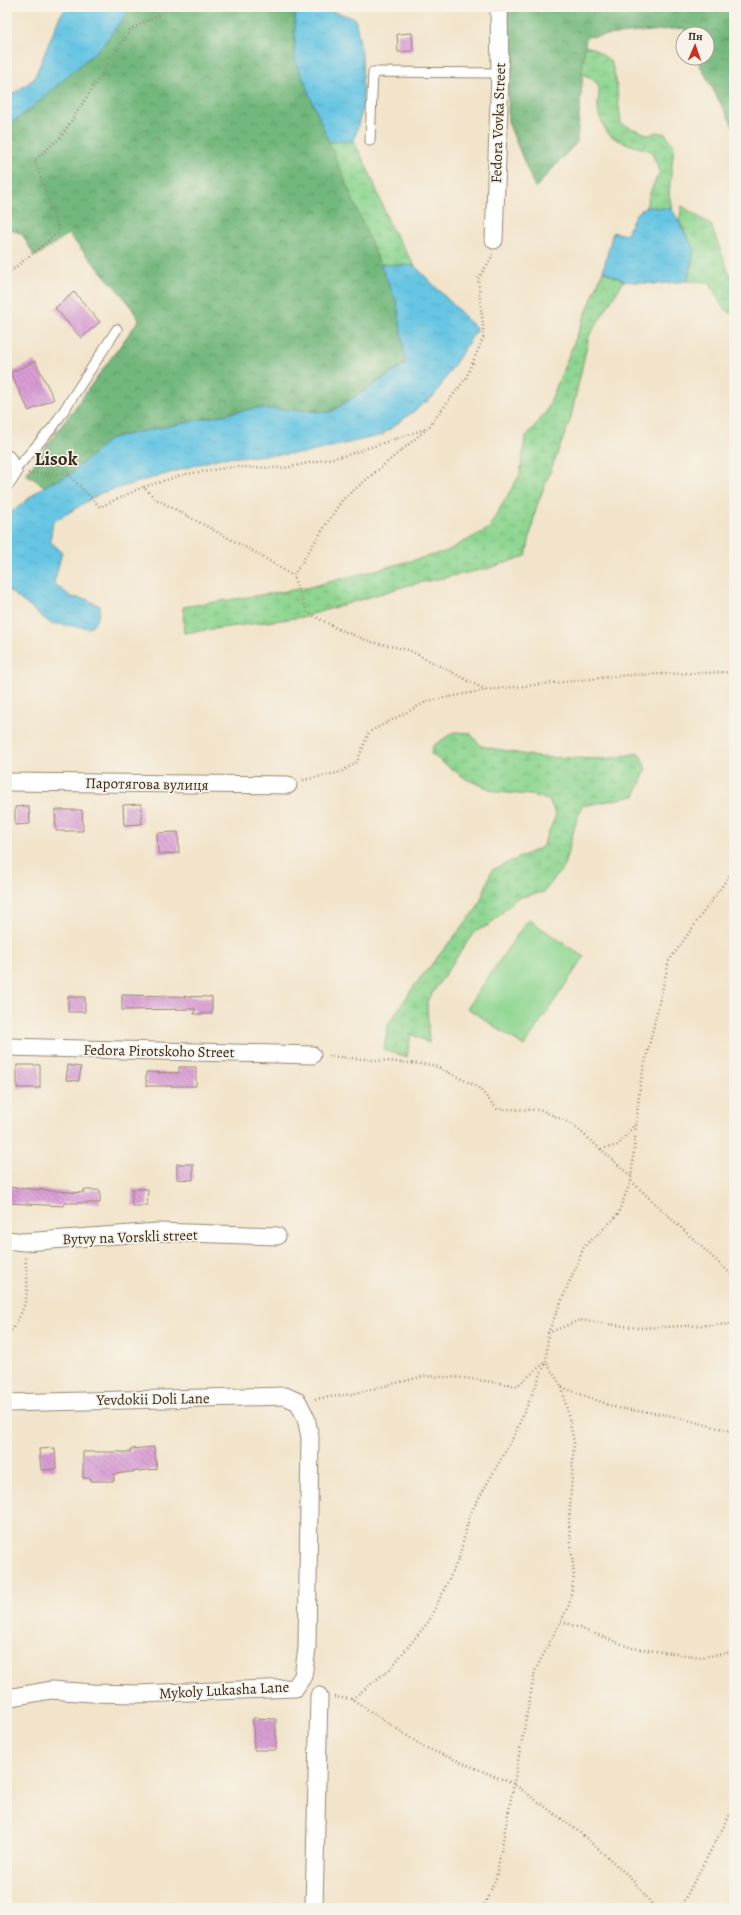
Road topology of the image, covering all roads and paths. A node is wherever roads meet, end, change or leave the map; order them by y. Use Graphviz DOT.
graph roads {
  1 [pos="173,7"];
  2 [pos="499,7"];
  3 [pos="500,73"];
  4 [pos="370,141"];
  5 [pos="494,240"];
  6 [pos="7,274"];
  7 [pos="117,329"];
  8 [pos="428,428"];
  9 [pos="9,471"];
  10 [pos="143,488"];
  11 [pos="293,576"];
  12 [pos="734,672"];
  13 [pos="486,690"];
  14 [pos="7,782"];
  15 [pos="288,785"];
  16 [pos="734,869"];
  17 [pos="7,1047"];
  18 [pos="312,1055"];
  19 [pos="637,1122"];
  20 [pos="600,1149"];
  21 [pos="631,1179"];
  22 [pos="277,1236"];
  23 [pos="15,1241"];
  24 [pos="734,1277"];
  25 [pos="734,1324"];
  26 [pos="548,1333"];
  27 [pos="7,1338"];
  28 [pos="546,1362"];
  29 [pos="562,1387"];
  30 [pos="298,1402"];
  31 [pos="7,1403"];
  32 [pos="734,1432"];
  33 [pos="561,1622"];
  34 [pos="734,1652"];
  35 [pos="319,1696"];
  36 [pos="7,1698"];
  37 [pos="352,1699"];
  38 [pos="514,1784"];
  39 [pos="734,1807"];
  40 [pos="314,1908"];
  41 [pos="483,1908"];
  42 [pos="655,1908"];
  43 [pos="680,1908"];
  1 -- 6 [label="path"];
  2 -- 3 [label="street, Fedora Vovka Street"];
  3 -- 4 [label="lane"];
  3 -- 5 [label="street, Fedora Vovka Street"];
  5 -- 8 [label="path"];
  7 -- 9 [label="lane"];
  8 -- 10 [label="path"];
  8 -- 11 [label="path"];
  9 -- 10 [label="path"];
  10 -- 11 [label="path"];
  11 -- 13 [label="path"];
  12 -- 13 [label="path"];
  13 -- 15 [label="path"];
  14 -- 15 [label="street, Паротягова вулиця"];
  16 -- 19 [label="path"];
  17 -- 18 [label="street, Fedora Pirotskoho Street"];
  18 -- 20 [label="path"];
  19 -- 20 [label="path"];
  19 -- 21 [label="path"];
  20 -- 21 [label="path"];
  21 -- 24 [label="path"];
  21 -- 26 [label="path"];
  22 -- 23 [label="street, Bytvy na Vorskli street"];
  23 -- 27 [label="path"];
  25 -- 26 [label="path"];
  26 -- 28 [label="path"];
  28 -- 29 [label="path"];
  28 -- 30 [label="path"];
  28 -- 37 [label="path"];
  29 -- 32 [label="path"];
  29 -- 33 [label="path"];
  30 -- 31 [label="street, Yevdokii Doli Lane"];
  30 -- 36 [label="street, Mykoly Lukasha Lane"];
  33 -- 34 [label="path"];
  33 -- 38 [label="path"];
  35 -- 37 [label="path"];
  35 -- 40 [label="street"];
  37 -- 38 [label="path"];
  38 -- 41 [label="path"];
  38 -- 42 [label="path"];
  39 -- 43 [label="path"];
}
